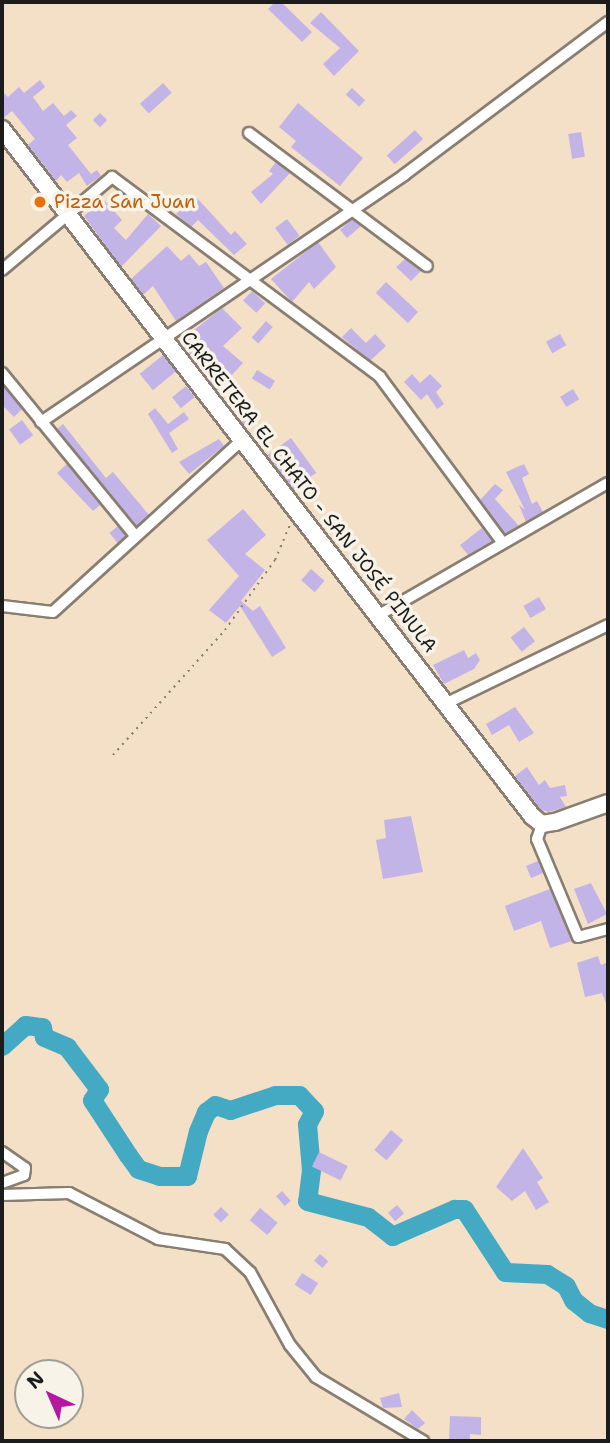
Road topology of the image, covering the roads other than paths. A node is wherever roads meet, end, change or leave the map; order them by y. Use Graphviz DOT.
graph roads {
  1 [pos="608,22"];
  2 [pos="2,129"];
  3 [pos="249,133"];
  4 [pos="351,212"];
  5 [pos="67,215"];
  6 [pos="427,266"];
  7 [pos="2,270"];
  8 [pos="249,277"];
  9 [pos="164,339"];
  10 [pos="2,373"];
  11 [pos="41,422"];
  12 [pos="243,439"];
  13 [pos="608,483"];
  14 [pos="134,534"];
  15 [pos="502,542"];
  16 [pos="2,606"];
  17 [pos="379,615"];
  18 [pos="608,625"];
  19 [pos="447,703"];
  20 [pos="608,803"];
  21 [pos="542,824"];
  22 [pos="608,929"];
  23 [pos="2,1152"];
  24 [pos="2,1183"];
  25 [pos="2,1195"];
  26 [pos="423,1441"];
  1 -- 4 [label="street"];
  2 -- 5 [label="main road, CARRETERA EL CHATO - SAN JOSÉ PINULA"];
  3 -- 4 [label="street"];
  4 -- 6 [label="street"];
  4 -- 8 [label="street"];
  5 -- 7 [label="street"];
  5 -- 8 [label="street"];
  5 -- 9 [label="main road, CARRETERA EL CHATO - SAN JOSÉ PINULA"];
  8 -- 9 [label="street"];
  8 -- 15 [label="street"];
  9 -- 11 [label="street"];
  9 -- 12 [label="main road, CARRETERA EL CHATO - SAN JOSÉ PINULA"];
  10 -- 11 [label="street"];
  11 -- 14 [label="street"];
  12 -- 14 [label="street"];
  12 -- 17 [label="main road, CARRETERA EL CHATO - SAN JOSÉ PINULA"];
  13 -- 15 [label="street"];
  14 -- 16 [label="street"];
  15 -- 17 [label="street"];
  17 -- 19 [label="main road, CARRETERA EL CHATO - SAN JOSÉ PINULA"];
  18 -- 19 [label="street"];
  19 -- 21 [label="main road, CARRETERA EL CHATO - SAN JOSÉ PINULA"];
  20 -- 21 [label="main road"];
  21 -- 22 [label="street"];
  23 -- 24 [label="street"];
  25 -- 26 [label="street"];
}
